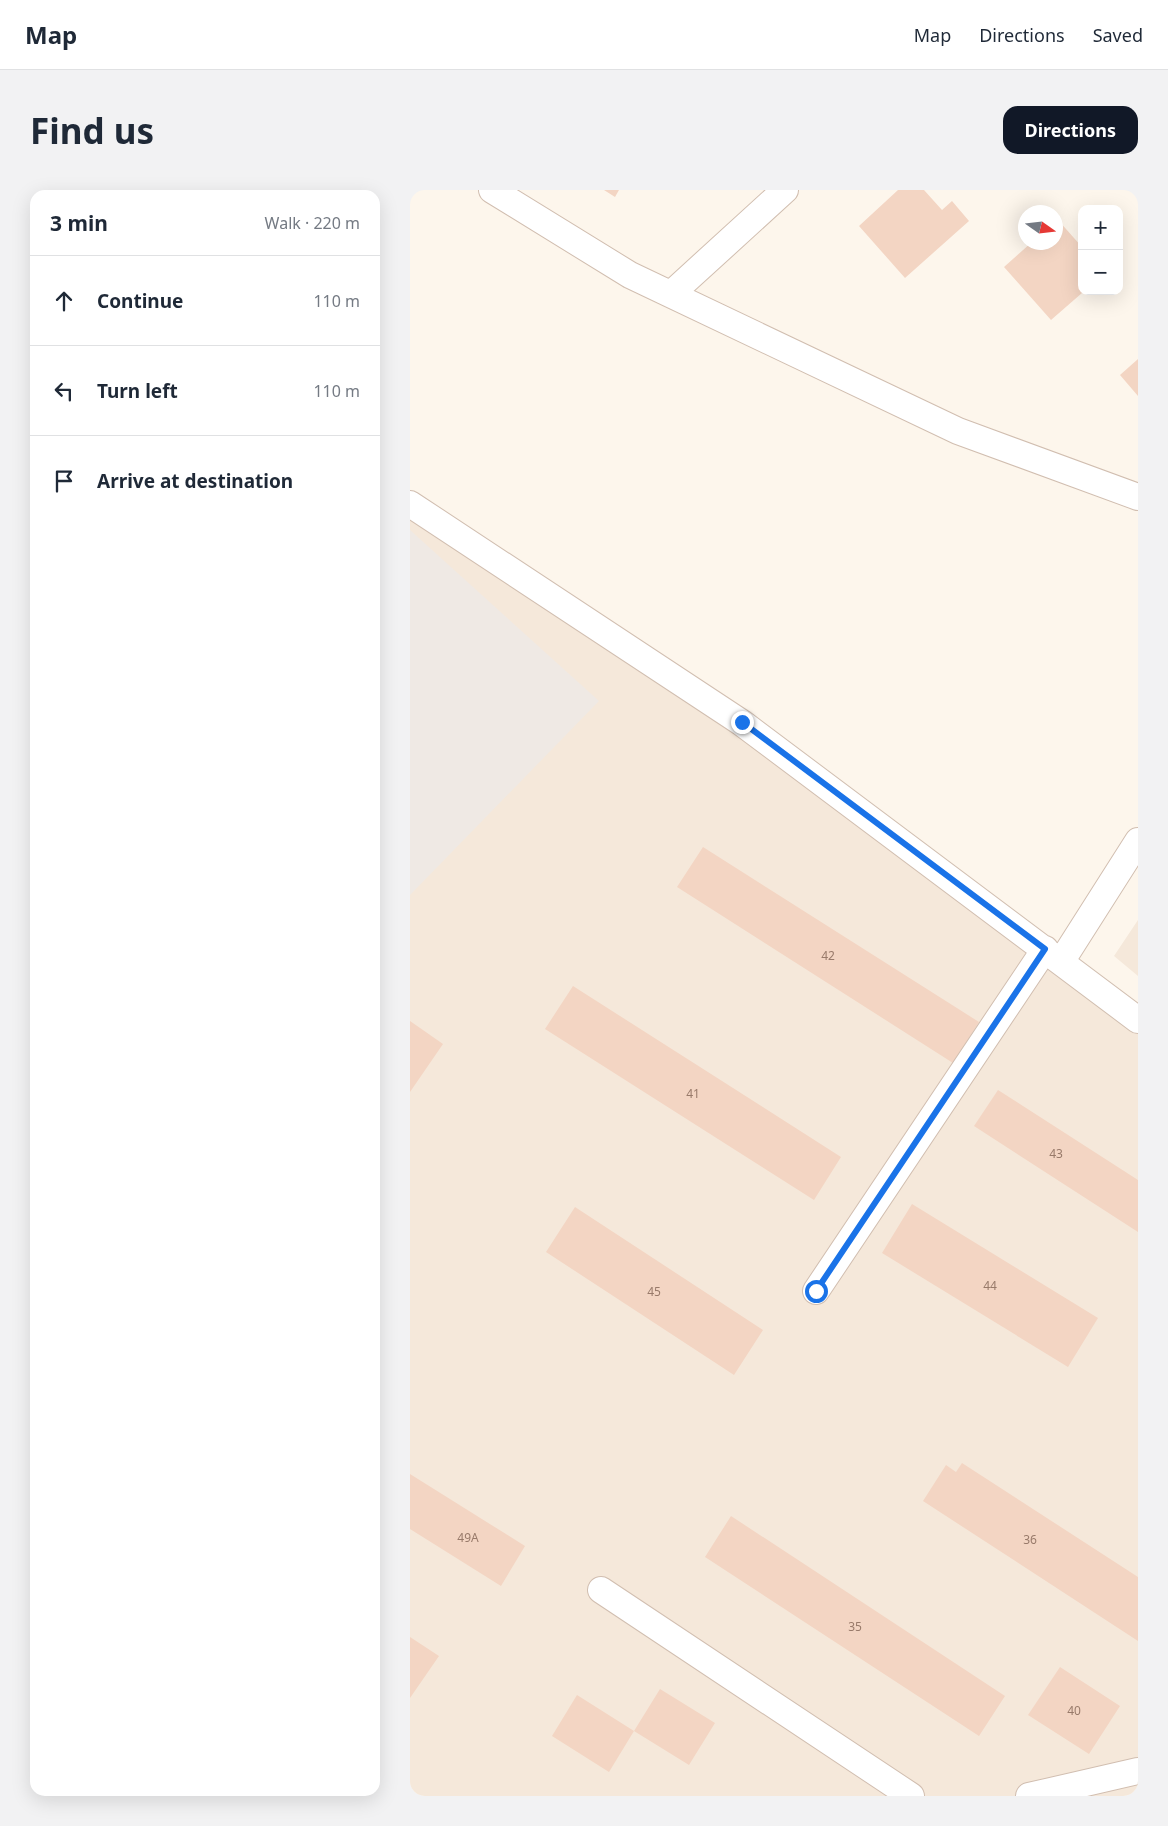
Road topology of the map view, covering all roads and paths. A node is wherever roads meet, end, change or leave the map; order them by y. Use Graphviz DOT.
graph roads {
  1 [pos="492,190"];
  2 [pos="785,190"];
  3 [pos="671,294"];
  4 [pos="1138,497"];
  5 [pos="410,504"];
  6 [pos="1138,841"];
  7 [pos="1053,955"];
  8 [pos="1138,1020"];
  9 [pos="816,1291"];
  10 [pos="601,1590"];
  11 [pos="1138,1771"];
  12 [pos="911,1796"];
  13 [pos="1029,1796"];
  1 -- 3 [label="street"];
  2 -- 3 [label="street"];
  3 -- 4 [label="street"];
  5 -- 7 [label="street"];
  6 -- 7 [label="street"];
  7 -- 8 [label="street"];
  7 -- 9 [label="street"];
  10 -- 12 [label="street"];
  11 -- 13 [label="street"];
}
